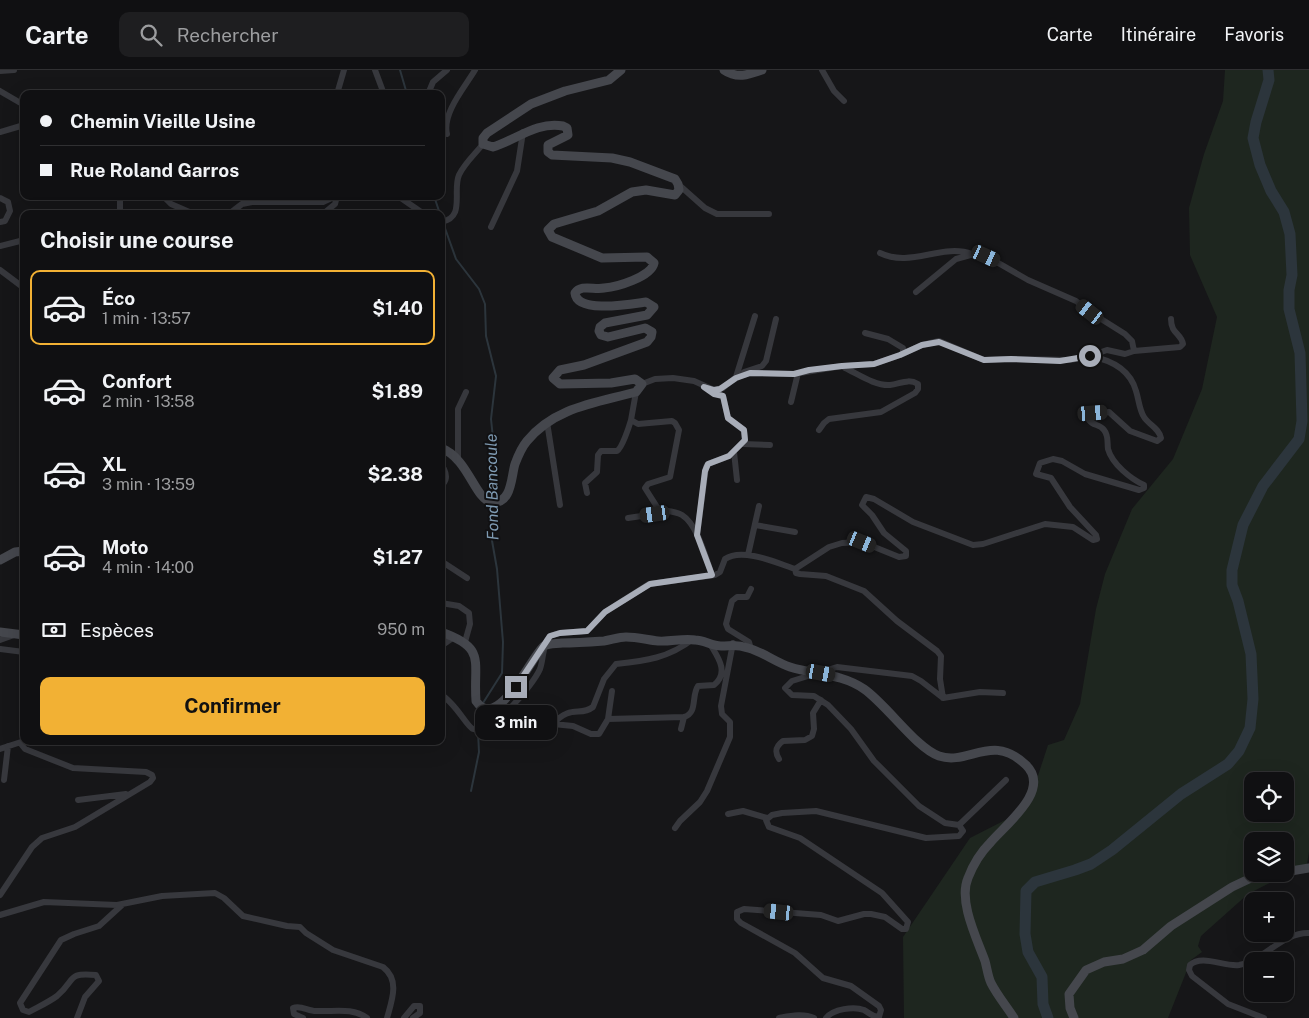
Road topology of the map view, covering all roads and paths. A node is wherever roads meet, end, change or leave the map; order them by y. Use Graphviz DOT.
graph roads {
  1 [pos="14,70"];
  2 [pos="344,70"];
  3 [pos="375,70"];
  4 [pos="446,70"];
  5 [pos="475,70"];
  6 [pos="620,70"];
  7 [pos="724,70"];
  8 [pos="762,70"];
  9 [pos="822,70"];
  10 [pos="0,71"];
  11 [pos="338,90"];
  12 [pos="382,90"];
  13 [pos="430,90"];
  14 [pos="0,91"];
  15 [pos="844,101"];
  16 [pos="20,103"];
  17 [pos="20,126"];
  18 [pos="0,132"];
  19 [pos="523,132"];
  20 [pos="447,134"];
  21 [pos="483,144"];
  22 [pos="678,184"];
  23 [pos="0,198"];
  24 [pos="167,200"];
  25 [pos="328,200"];
  26 [pos="336,200"];
  27 [pos="404,200"];
  28 [pos="185,210"];
  29 [pos="234,210"];
  30 [pos="328,210"];
  31 [pos="418,210"];
  32 [pos="769,214"];
  33 [pos="445,221"];
  34 [pos="0,222"];
  35 [pos="491,227"];
  36 [pos="20,241"];
  37 [pos="0,246"];
  38 [pos="880,253"];
  39 [pos="974,254"];
  40 [pos="0,270"];
  41 [pos="20,285"];
  42 [pos="916,292"];
  43 [pos="756,316"];
  44 [pos="776,319"];
  45 [pos="1172,319"];
  46 [pos="864,333"];
  47 [pos="1134,351"];
  48 [pos="903,353"];
  49 [pos="1090,356"];
  50 [pos="842,366"];
  51 [pos="798,373"];
  52 [pos="738,376"];
  53 [pos="642,384"];
  54 [pos="704,387"];
  55 [pos="466,392"];
  56 [pos="636,392"];
  57 [pos="791,402"];
  58 [pos="631,420"];
  59 [pos="547,422"];
  60 [pos="819,430"];
  61 [pos="743,444"];
  62 [pos="770,445"];
  63 [pos="445,449"];
  64 [pos="734,452"];
  65 [pos="458,459"];
  66 [pos="736,480"];
  67 [pos="587,493"];
  68 [pos="560,505"];
  69 [pos="758,506"];
  70 [pos="659,510"];
  71 [pos="628,518"];
  72 [pos="754,525"];
  73 [pos="795,532"];
  74 [pos="697,535"];
  75 [pos="20,551"];
  76 [pos="748,555"];
  77 [pos="0,560"];
  78 [pos="445,564"];
  79 [pos="795,569"];
  80 [pos="712,575"];
  81 [pos="466,578"];
  82 [pos="751,589"];
  83 [pos="445,604"];
  84 [pos="0,632"];
  85 [pos="20,634"];
  86 [pos="20,634"];
  87 [pos="445,634"];
  88 [pos="454,637"];
  89 [pos="693,639"];
  90 [pos="0,640"];
  91 [pos="464,642"];
  92 [pos="445,643"];
  93 [pos="710,644"];
  94 [pos="733,644"];
  95 [pos="544,646"];
  96 [pos="751,648"];
  97 [pos="0,649"];
  98 [pos="20,652"];
  99 [pos="821,673"];
  100 [pos="612,690"];
  101 [pos="1003,693"];
  102 [pos="445,698"];
  103 [pos="943,698"];
  104 [pos="821,700"];
  105 [pos="684,717"];
  106 [pos="608,719"];
  107 [pos="681,729"];
  108 [pos="20,742"];
  109 [pos="22,745"];
  110 [pos="8,746"];
  111 [pos="0,749"];
  112 [pos="779,759"];
  113 [pos="4,780"];
  114 [pos="1006,780"];
  115 [pos="130,794"];
  116 [pos="78,800"];
  117 [pos="728,814"];
  118 [pos="768,818"];
  119 [pos="959,825"];
  120 [pos="675,828"];
  121 [pos="1309,868"];
  122 [pos="1294,870"];
  123 [pos="1244,881"];
  124 [pos="0,894"];
  125 [pos="123,904"];
  126 [pos="0,915"];
  127 [pos="1309,933"];
  128 [pos="77,1018"];
  129 [pos="302,1018"];
  130 [pos="367,1018"];
  131 [pos="386,1018"];
  132 [pos="404,1018"];
  133 [pos="413,1018"];
  134 [pos="778,1018"];
  135 [pos="814,1018"];
  136 [pos="826,1018"];
  137 [pos="1014,1018"];
  138 [pos="1074,1018"];
  139 [pos="1264,1018"];
  1 -- 10 [label="street"];
  2 -- 11 [label="street"];
  3 -- 12 [label="street"];
  4 -- 13 [label="street"];
  5 -- 20 [label="street"];
  6 -- 21 [label="main road"];
  7 -- 8 [label="main road"];
  9 -- 15 [label="street"];
  14 -- 16 [label="street"];
  17 -- 18 [label="street"];
  19 -- 21 [label="main road"];
  19 -- 22 [label="main road"];
  19 -- 35 [label="street"];
  21 -- 33 [label="street"];
  22 -- 32 [label="street"];
  22 -- 53 [label="main road"];
  23 -- 34 [label="street"];
  24 -- 28 [label="street"];
  25 -- 29 [label="street"];
  26 -- 30 [label="street"];
  27 -- 31 [label="street"];
  36 -- 37 [label="street"];
  38 -- 39 [label="street"];
  39 -- 42 [label="street"];
  39 -- 47 [label="street"];
  40 -- 41 [label="street"];
  43 -- 52 [label="street"];
  44 -- 52 [label="street"];
  45 -- 47 [label="street"];
  46 -- 48 [label="street"];
  47 -- 49 [label="street"];
  48 -- 49 [label="street"];
  48 -- 50 [label="street"];
  49 -- 79 [label="street"];
  50 -- 51 [label="street"];
  50 -- 60 [label="street"];
  51 -- 52 [label="street"];
  51 -- 57 [label="street"];
  52 -- 54 [label="street"];
  53 -- 54 [label="street"];
  53 -- 56 [label="main road"];
  54 -- 61 [label="street"];
  55 -- 65 [label="street"];
  56 -- 58 [label="street"];
  56 -- 59 [label="main road"];
  58 -- 67 [label="street"];
  58 -- 70 [label="street"];
  59 -- 65 [label="main road"];
  59 -- 68 [label="street"];
  61 -- 62 [label="street"];
  61 -- 64 [label="street"];
  63 -- 65 [label="main road"];
  64 -- 66 [label="street"];
  64 -- 74 [label="street"];
  69 -- 72 [label="street"];
  70 -- 71 [label="street"];
  70 -- 74 [label="street"];
  72 -- 73 [label="street"];
  72 -- 76 [label="street"];
  74 -- 80 [label="street"];
  75 -- 77 [label="main road"];
  76 -- 79 [label="street"];
  76 -- 80 [label="street"];
  78 -- 81 [label="street"];
  79 -- 103 [label="street"];
  80 -- 95 [label="street"];
  82 -- 96 [label="street"];
  83 -- 91 [label="street"];
  84 -- 85 [label="main road"];
  86 -- 90 [label="street"];
  87 -- 88 [label="main road"];
  88 -- 91 [label="main road"];
  88 -- 92 [label="street"];
  89 -- 93 [label="main road"];
  89 -- 95 [label="main road"];
  89 -- 106 [label="street"];
  91 -- 95 [label="main road"];
  93 -- 94 [label="main road"];
  93 -- 105 [label="street"];
  94 -- 96 [label="main road"];
  94 -- 120 [label="street"];
  95 -- 102 [label="street"];
  96 -- 99 [label="main road"];
  97 -- 98 [label="street"];
  99 -- 103 [label="street"];
  99 -- 104 [label="street"];
  99 -- 137 [label="main road"];
  100 -- 106 [label="street"];
  101 -- 103 [label="street"];
  104 -- 112 [label="street"];
  104 -- 119 [label="street"];
  105 -- 106 [label="street"];
  105 -- 107 [label="street"];
  108 -- 110 [label="street"];
  109 -- 115 [label="street"];
  110 -- 111 [label="street"];
  110 -- 113 [label="street"];
  114 -- 119 [label="street"];
  115 -- 116 [label="street"];
  115 -- 124 [label="street"];
  117 -- 118 [label="street"];
  118 -- 119 [label="street"];
  118 -- 136 [label="street"];
  121 -- 122 [label="main road"];
  123 -- 138 [label="main road"];
  125 -- 126 [label="street"];
  125 -- 128 [label="street"];
  125 -- 131 [label="street"];
  127 -- 139 [label="street"];
  129 -- 130 [label="street"];
  132 -- 133 [label="street"];
  134 -- 135 [label="street"];
}
